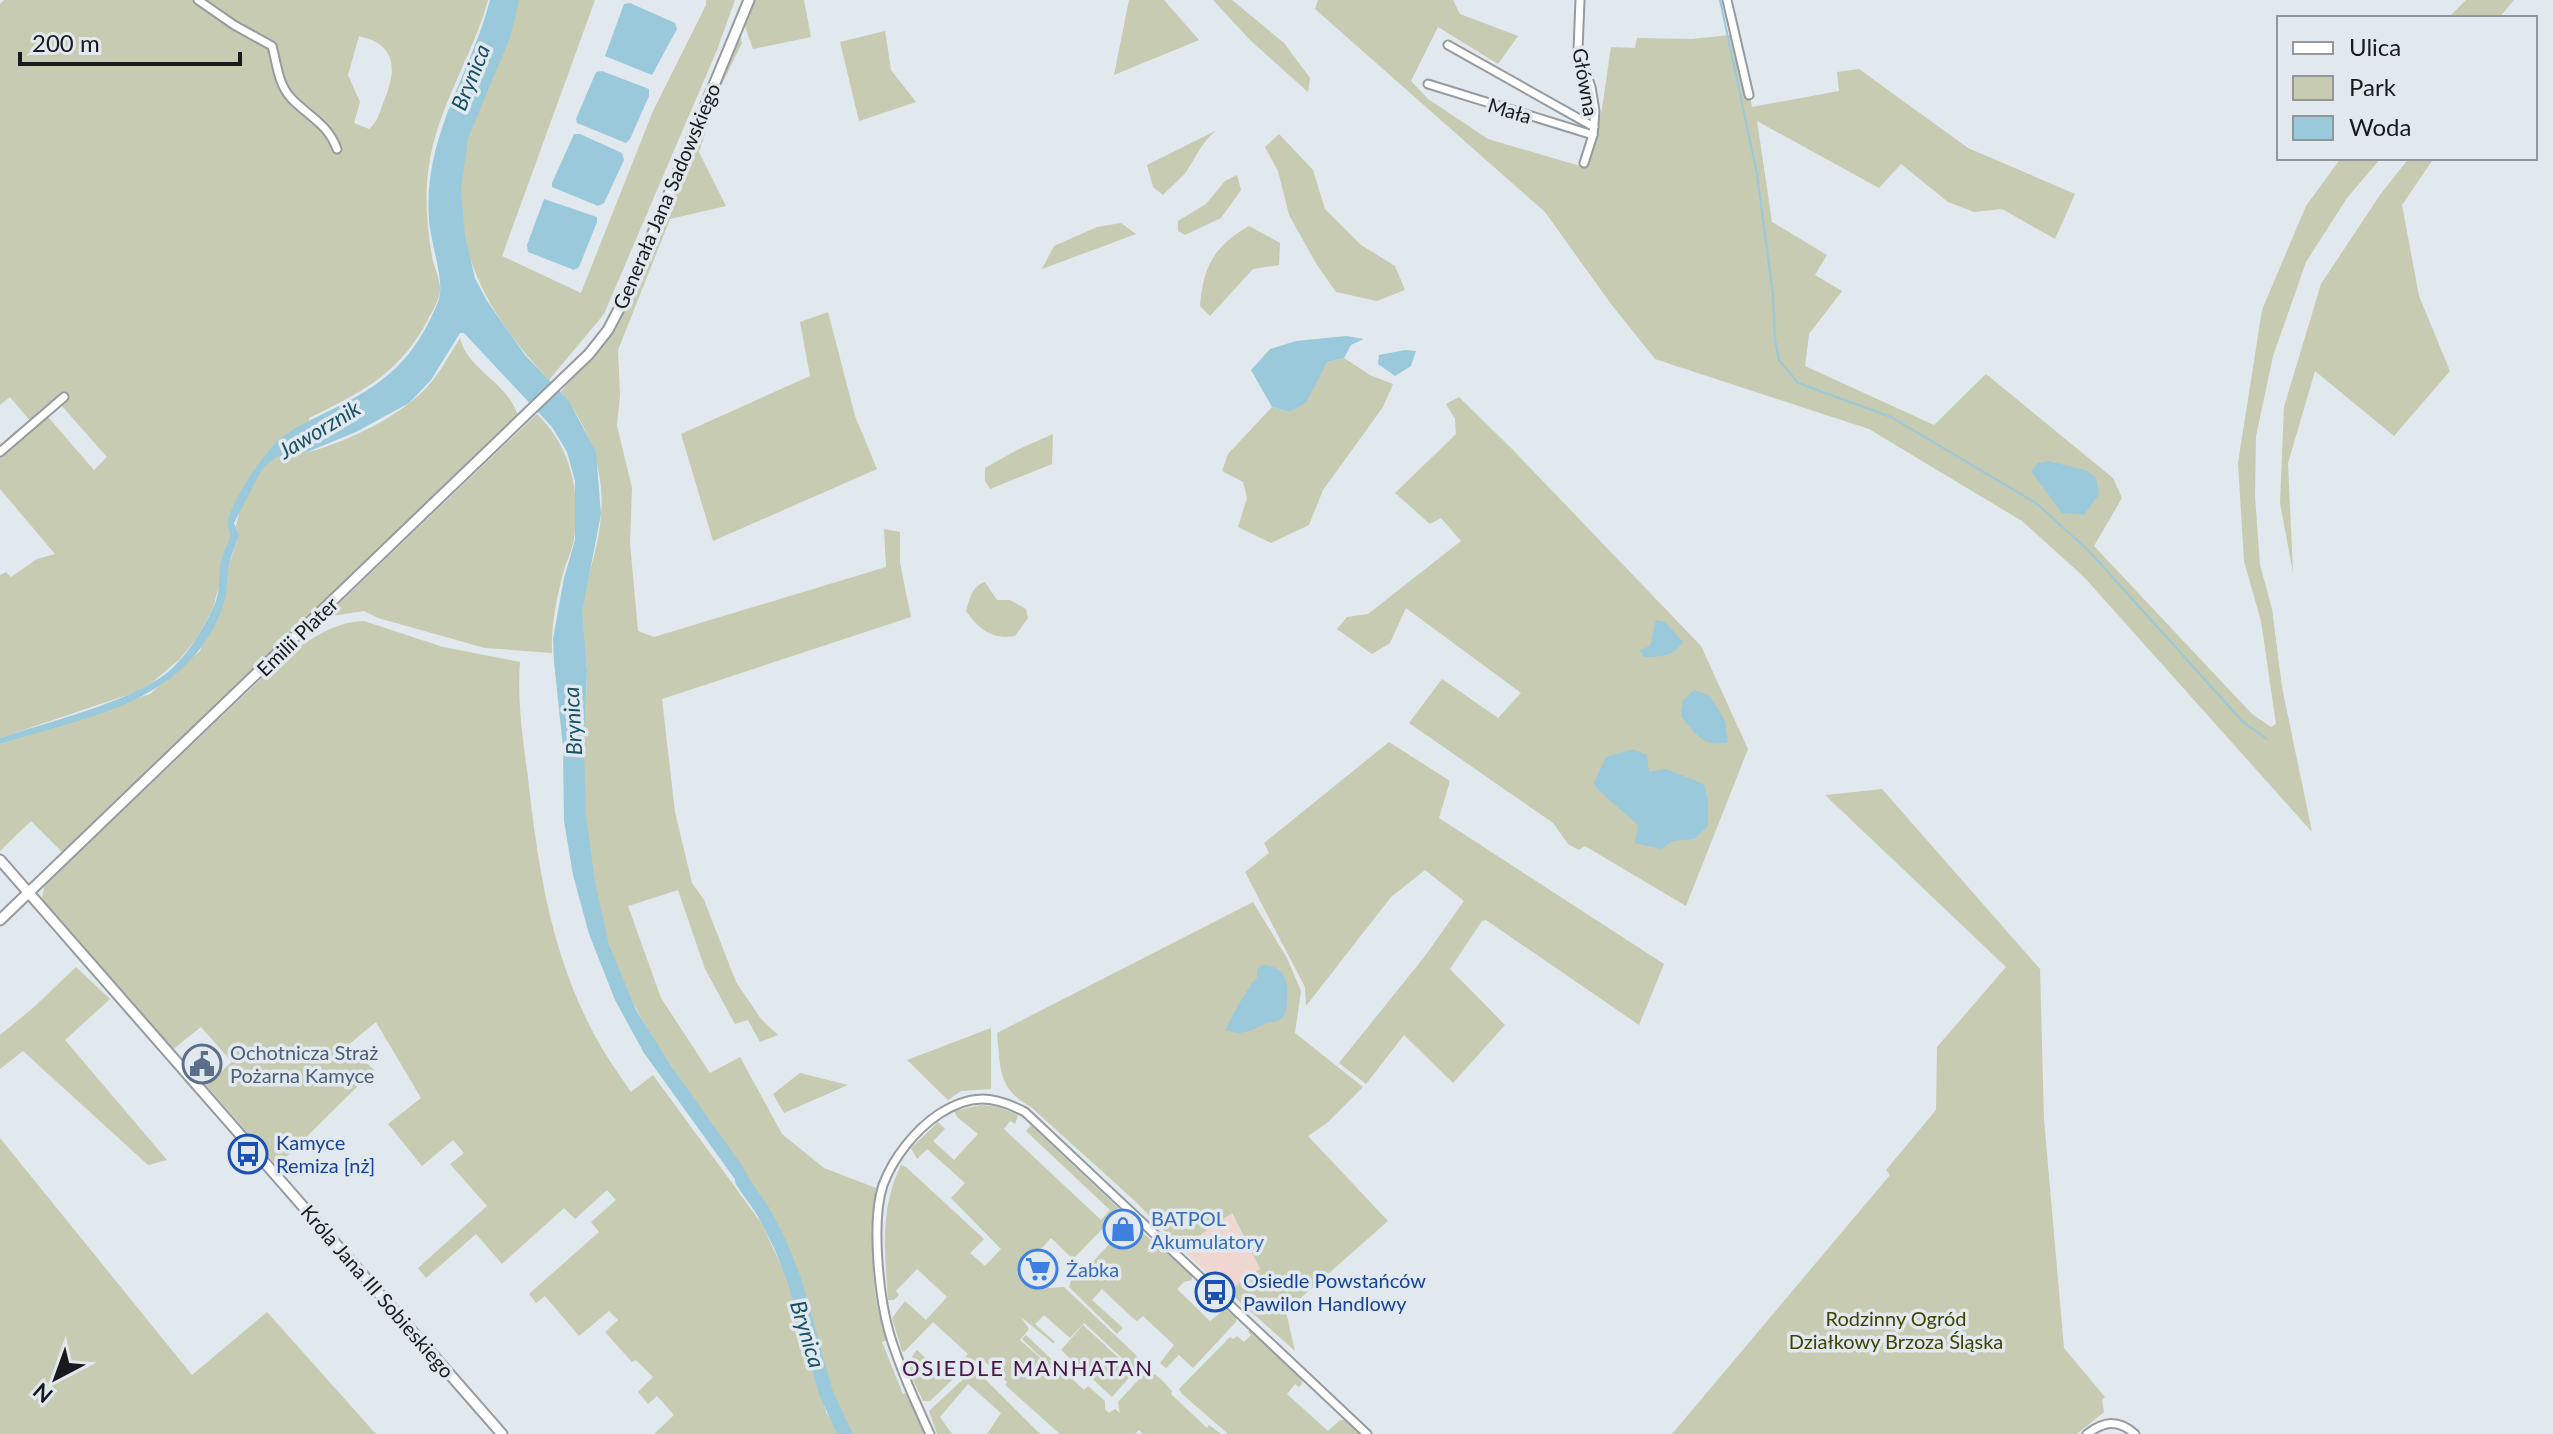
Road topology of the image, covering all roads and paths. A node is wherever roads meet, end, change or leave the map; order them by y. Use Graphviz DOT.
graph roads {
  1 [pos="198,0"];
  2 [pos="749,0"];
  3 [pos="1580,0"];
  4 [pos="1727,0"];
  5 [pos="1448,45"];
  6 [pos="1428,84"];
  7 [pos="1749,95"];
  8 [pos="1593,131"];
  9 [pos="337,149"];
  10 [pos="1584,163"];
  11 [pos="563,379"];
  12 [pos="64,397"];
  13 [pos="0,452"];
  14 [pos="0,860"];
  15 [pos="30,893"];
  16 [pos="0,920"];
  17 [pos="502,1434"];
  18 [pos="930,1434"];
  19 [pos="1367,1434"];
  20 [pos="2087,1434"];
  21 [pos="2135,1434"];
  1 -- 9 [label="street"];
  2 -- 11 [label="street, Generała Jana Sadowskiego"];
  3 -- 8 [label="street, Główna"];
  4 -- 7 [label="street"];
  5 -- 8 [label="street"];
  6 -- 8 [label="street, Mała"];
  8 -- 10 [label="street, Główna"];
  11 -- 15 [label="street, Emilii Plater"];
  12 -- 13 [label="street"];
  14 -- 15 [label="street, Króla Jana III Sobieskiego"];
  15 -- 16 [label="street, Emilii Plater"];
  15 -- 17 [label="street, Króla Jana III Sobieskiego"];
  18 -- 19 [label="street"];
  20 -- 21 [label="street"];
}
